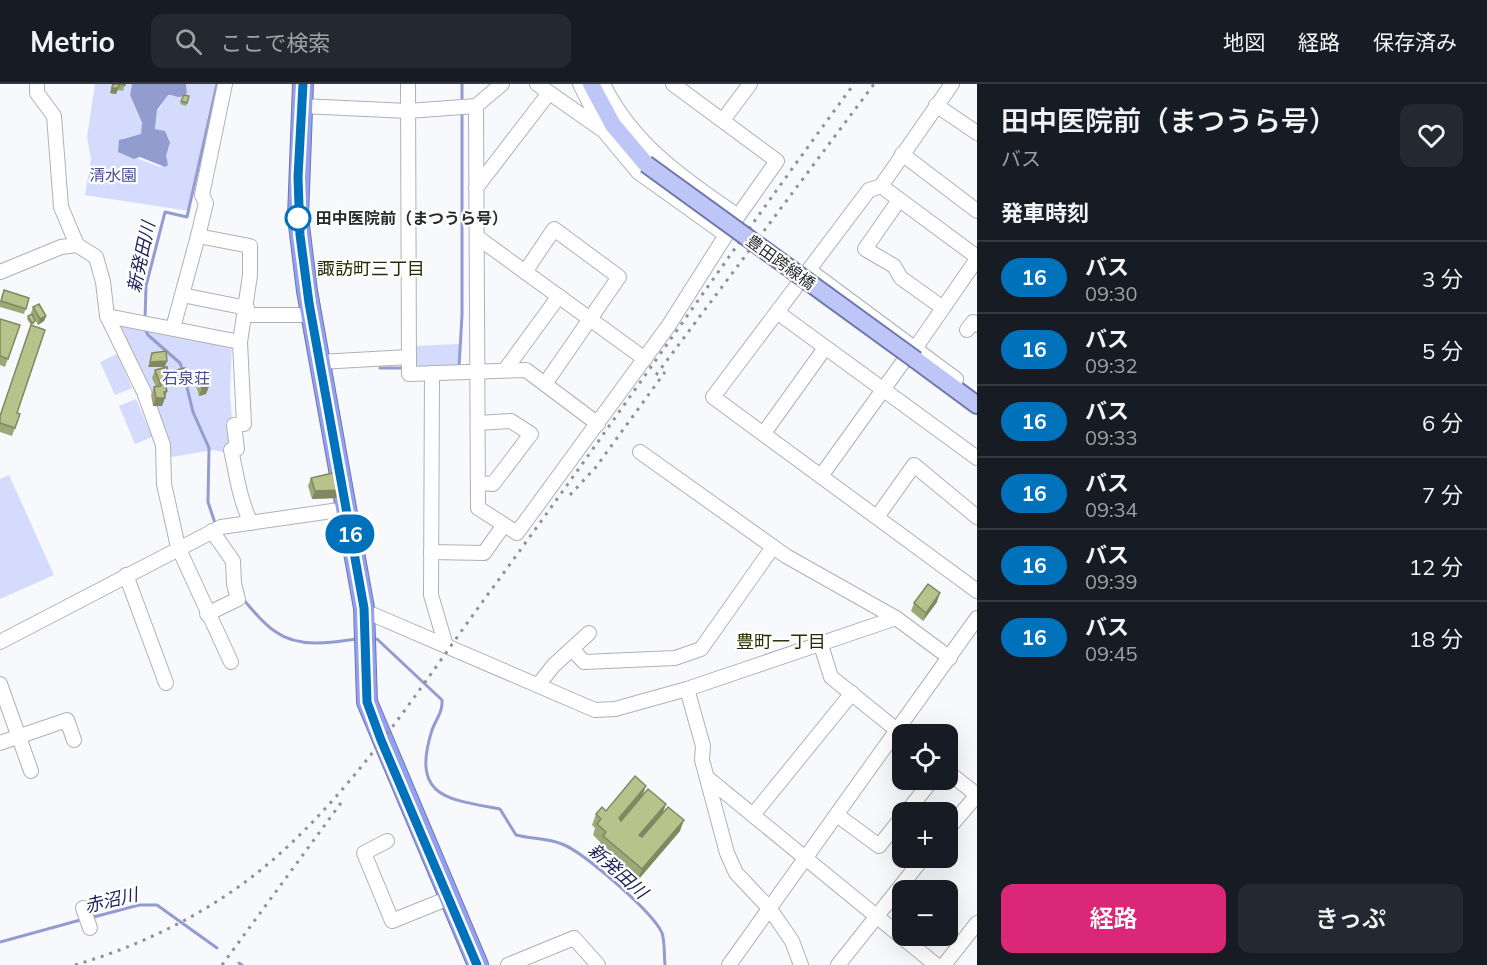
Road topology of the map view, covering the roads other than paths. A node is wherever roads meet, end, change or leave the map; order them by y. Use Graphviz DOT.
graph roads {
  1 [pos="37,84"];
  2 [pos="225,84"];
  3 [pos="303,84"];
  4 [pos="408,84"];
  5 [pos="502,84"];
  6 [pos="537,84"];
  7 [pos="580,84"];
  8 [pos="591,84"];
  9 [pos="603,84"];
  10 [pos="673,84"];
  11 [pos="750,84"];
  12 [pos="952,84"];
  13 [pos="549,93"];
  14 [pos="936,105"];
  15 [pos="302,106"];
  16 [pos="476,106"];
  17 [pos="408,111"];
  18 [pos="723,120"];
  19 [pos="603,130"];
  20 [pos="977,134"];
  21 [pos="902,154"];
  22 [pos="880,186"];
  23 [pos="476,188"];
  24 [pos="899,200"];
  25 [pos="977,211"];
  26 [pos="738,216"];
  27 [pos="198,236"];
  28 [pos="726,236"];
  29 [pos="477,237"];
  30 [pos="77,245"];
  31 [pos="977,258"];
  32 [pos="809,270"];
  33 [pos="0,272"];
  34 [pos="525,272"];
  35 [pos="182,295"];
  36 [pos="559,296"];
  37 [pos="943,308"];
  38 [pos="246,311"];
  39 [pos="777,312"];
  40 [pos="311,315"];
  41 [pos="107,316"];
  42 [pos="590,319"];
  43 [pos="173,328"];
  44 [pos="240,342"];
  45 [pos="825,348"];
  46 [pos="912,355"];
  47 [pos="409,357"];
  48 [pos="645,358"];
  49 [pos="320,362"];
  50 [pos="505,370"];
  51 [pos="477,372"];
  52 [pos="432,374"];
  53 [pos="545,384"];
  54 [pos="883,390"];
  55 [pos="977,405"];
  56 [pos="478,423"];
  57 [pos="598,424"];
  58 [pos="764,433"];
  59 [pos="640,452"];
  60 [pos="977,458"];
  61 [pos="821,476"];
  62 [pos="478,483"];
  63 [pos="346,509"];
  64 [pos="877,517"];
  65 [pos="977,517"];
  66 [pos="251,523"];
  67 [pos="504,525"];
  68 [pos="217,529"];
  69 [pos="178,547"];
  70 [pos="773,547"];
  71 [pos="431,552"];
  72 [pos="126,575"];
  73 [pos="977,591"];
  74 [pos="364,608"];
  75 [pos="207,614"];
  76 [pos="896,618"];
  77 [pos="977,618"];
  78 [pos="589,633"];
  79 [pos="0,642"];
  80 [pos="820,642"];
  81 [pos="446,646"];
  82 [pos="572,649"];
  83 [pos="950,658"];
  84 [pos="231,662"];
  85 [pos="166,683"];
  86 [pos="0,684"];
  87 [pos="539,684"];
  88 [pos="687,689"];
  89 [pos="852,693"];
  90 [pos="906,724"];
  91 [pos="892,726"];
  92 [pos="19,735"];
  93 [pos="74,740"];
  94 [pos="0,742"];
  95 [pos="892,743"];
  96 [pos="31,771"];
  97 [pos="710,780"];
  98 [pos="958,780"];
  99 [pos="925,790"];
  100 [pos="977,795"];
  101 [pos="915,802"];
  102 [pos="753,815"];
  103 [pos="837,815"];
  104 [pos="958,817"];
  105 [pos="892,830"];
  106 [pos="387,841"];
  107 [pos="806,858"];
  108 [pos="915,868"];
  109 [pos="449,898"];
  110 [pos="82,908"];
  111 [pos="770,909"];
  112 [pos="877,916"];
  113 [pos="977,923"];
  114 [pos="90,928"];
  115 [pos="845,962"];
  116 [pos="477,965"];
  117 [pos="508,965"];
  118 [pos="598,965"];
  119 [pos="729,965"];
  120 [pos="801,965"];
  121 [pos="936,965"];
  122 [pos="944,965"];
  1 -- 30 [label="street"];
  2 -- 27 [label="street"];
  3 -- 15 [label="highway"];
  4 -- 17 [label="street"];
  5 -- 16 [label="street"];
  6 -- 13 [label="street"];
  7 -- 19 [label="street"];
  8 -- 46 [label="main road, 豊田跨線橋, bridge"];
  9 -- 26 [label="street"];
  10 -- 18 [label="street"];
  11 -- 18 [label="street"];
  12 -- 14 [label="street"];
  13 -- 19 [label="street"];
  13 -- 23 [label="street"];
  14 -- 20 [label="street"];
  14 -- 21 [label="street"];
  15 -- 17 [label="street"];
  15 -- 40 [label="highway"];
  16 -- 17 [label="street"];
  16 -- 23 [label="street"];
  17 -- 47 [label="street"];
  18 -- 26 [label="street"];
  19 -- 28 [label="street"];
  21 -- 22 [label="street"];
  21 -- 25 [label="street"];
  22 -- 24 [label="street"];
  22 -- 32 [label="street"];
  23 -- 29 [label="street"];
  24 -- 31 [label="street"];
  24 -- 37 [label="street"];
  26 -- 28 [label="street"];
  27 -- 35 [label="street"];
  27 -- 38 [label="street"];
  28 -- 48 [label="street"];
  29 -- 34 [label="street"];
  29 -- 51 [label="street"];
  30 -- 33 [label="street"];
  30 -- 41 [label="street"];
  31 -- 37 [label="street"];
  32 -- 39 [label="street"];
  32 -- 46 [label="street"];
  34 -- 36 [label="street"];
  34 -- 42 [label="street"];
  35 -- 38 [label="street"];
  35 -- 43 [label="street"];
  36 -- 42 [label="street"];
  36 -- 50 [label="street"];
  37 -- 46 [label="street"];
  38 -- 40 [label="street"];
  38 -- 44 [label="street"];
  39 -- 45 [label="street"];
  39 -- 58 [label="street"];
  40 -- 49 [label="highway"];
  41 -- 43 [label="street"];
  41 -- 69 [label="street"];
  42 -- 48 [label="street"];
  42 -- 53 [label="street"];
  43 -- 44 [label="street"];
  44 -- 66 [label="street"];
  45 -- 54 [label="street"];
  45 -- 58 [label="street"];
  46 -- 54 [label="street"];
  46 -- 55 [label="main road, 豊田跨線橋"];
  47 -- 49 [label="street"];
  47 -- 52 [label="street"];
  48 -- 57 [label="street"];
  49 -- 63 [label="highway"];
  50 -- 51 [label="street"];
  50 -- 53 [label="street"];
  51 -- 52 [label="street"];
  51 -- 56 [label="street"];
  52 -- 71 [label="street"];
  53 -- 57 [label="street"];
  54 -- 60 [label="street"];
  54 -- 61 [label="street"];
  56 -- 62 [label="street"];
  56 -- 62 [label="street"];
  57 -- 67 [label="street"];
  58 -- 61 [label="street"];
  59 -- 70 [label="street"];
  61 -- 64 [label="street"];
  62 -- 67 [label="street"];
  63 -- 66 [label="street"];
  63 -- 74 [label="highway"];
  64 -- 65 [label="street"];
  64 -- 73 [label="street"];
  66 -- 68 [label="street"];
  67 -- 71 [label="street"];
  68 -- 69 [label="street"];
  68 -- 75 [label="street"];
  69 -- 72 [label="street"];
  69 -- 75 [label="street"];
  70 -- 76 [label="street"];
  70 -- 82 [label="street"];
  71 -- 81 [label="street"];
  72 -- 79 [label="street"];
  72 -- 85 [label="street"];
  74 -- 81 [label="street"];
  74 -- 109 [label="highway"];
  75 -- 84 [label="street"];
  76 -- 80 [label="street"];
  76 -- 83 [label="street"];
  77 -- 83 [label="street"];
  78 -- 82 [label="street"];
  80 -- 88 [label="street"];
  80 -- 89 [label="street"];
  81 -- 87 [label="street"];
  82 -- 87 [label="street"];
  83 -- 90 [label="street"];
  86 -- 92 [label="street"];
  87 -- 88 [label="street"];
  88 -- 97 [label="street"];
  89 -- 91 [label="street"];
  89 -- 102 [label="street"];
  92 -- 93 [label="street"];
  92 -- 94 [label="street"];
  92 -- 96 [label="street"];
  95 -- 103 [label="street"];
  97 -- 102 [label="street"];
  97 -- 111 [label="street"];
  98 -- 100 [label="street"];
  99 -- 101 [label="street"];
  100 -- 104 [label="street"];
  102 -- 107 [label="street"];
  103 -- 105 [label="street"];
  103 -- 107 [label="street"];
  106 -- 109 [label="street"];
  107 -- 111 [label="street"];
  107 -- 112 [label="street"];
  108 -- 112 [label="street"];
  109 -- 116 [label="highway"];
  110 -- 114 [label="street"];
  111 -- 119 [label="street"];
  111 -- 120 [label="street"];
  112 -- 115 [label="street"];
  112 -- 121 [label="street"];
  113 -- 122 [label="street"];
  117 -- 118 [label="street"];
}
